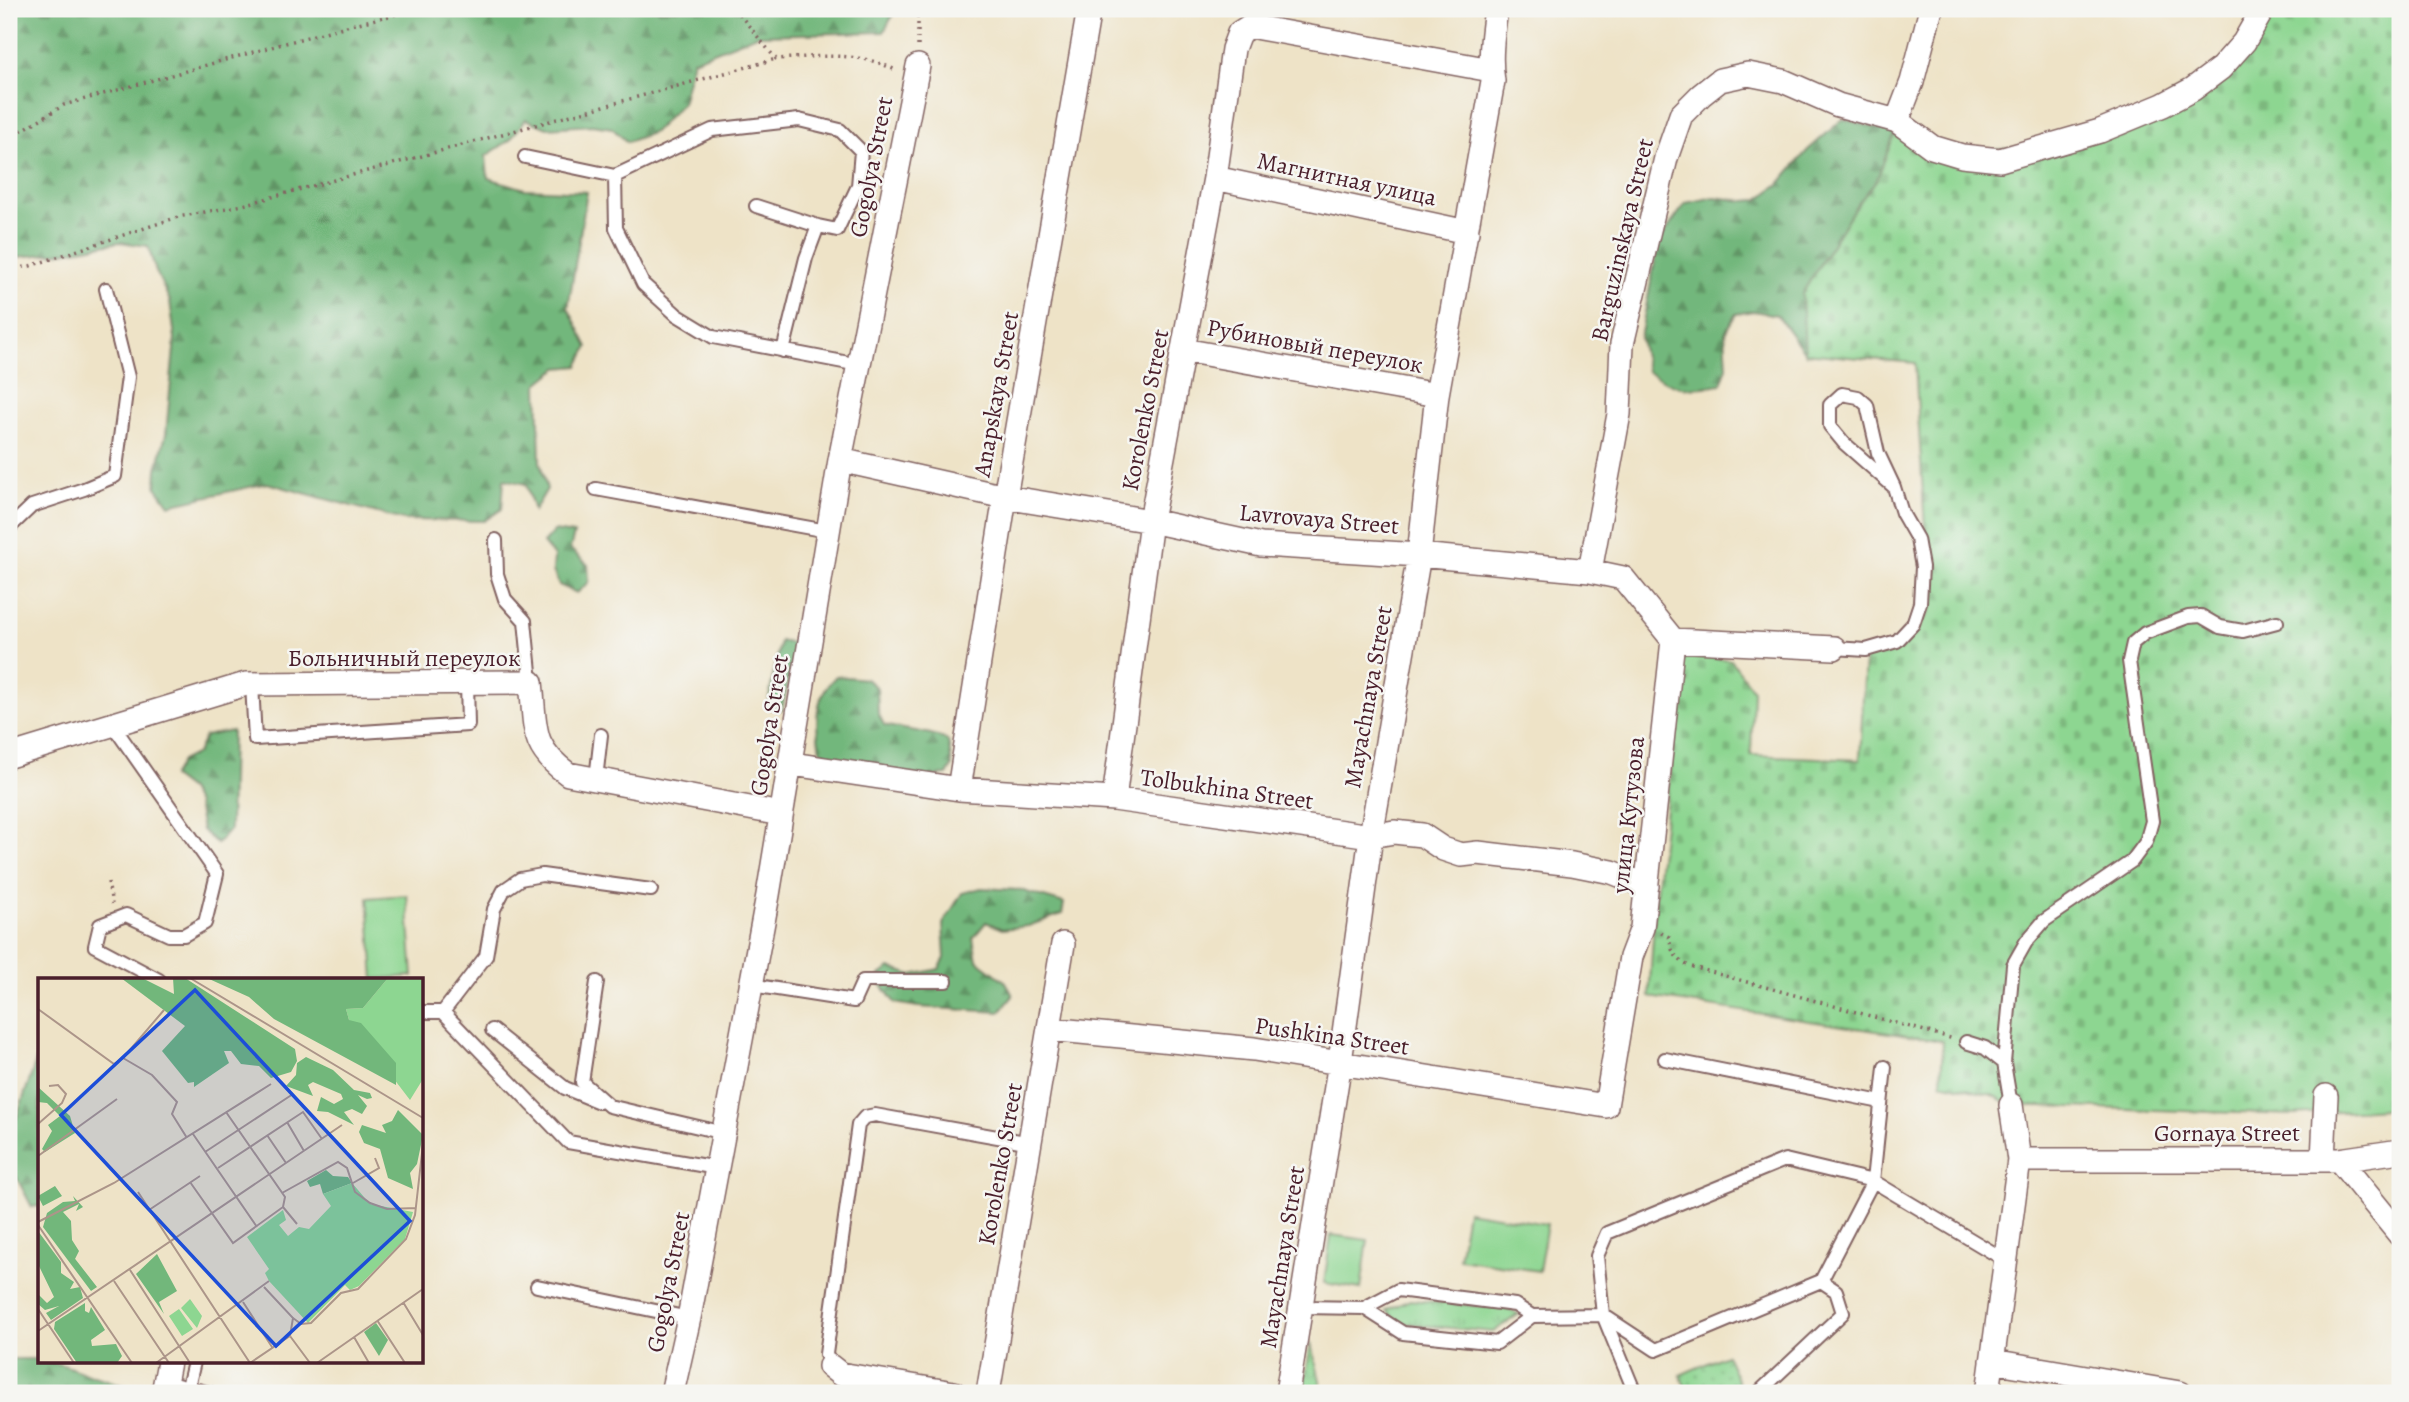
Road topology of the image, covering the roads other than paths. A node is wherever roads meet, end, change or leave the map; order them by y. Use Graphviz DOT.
graph roads {
  1 [pos="1089,9"];
  2 [pos="1496,9"];
  3 [pos="1931,9"];
  4 [pos="2263,9"];
  5 [pos="1491,70"];
  6 [pos="917,73"];
  7 [pos="1897,121"];
  8 [pos="525,157"];
  9 [pos="615,176"];
  10 [pos="1216,178"];
  11 [pos="756,206"];
  12 [pos="818,226"];
  13 [pos="1467,232"];
  14 [pos="106,289"];
  15 [pos="1183,350"];
  16 [pos="783,352"];
  17 [pos="859,365"];
  18 [pos="1437,395"];
  19 [pos="840,460"];
  20 [pos="1895,486"];
  21 [pos="596,489"];
  22 [pos="1005,496"];
  23 [pos="1151,521"];
  24 [pos="9,528"];
  25 [pos="827,531"];
  26 [pos="496,540"];
  27 [pos="1419,555"];
  28 [pos="1590,571"];
  29 [pos="2277,622"];
  30 [pos="1673,640"];
  31 [pos="1834,648"];
  32 [pos="467,682"];
  33 [pos="531,682"];
  34 [pos="251,684"];
  35 [pos="112,723"];
  36 [pos="601,735"];
  37 [pos="9,756"];
  38 [pos="792,764"];
  39 [pos="596,779"];
  40 [pos="959,789"];
  41 [pos="1114,799"];
  42 [pos="781,814"];
  43 [pos="1371,836"];
  44 [pos="1647,886"];
  45 [pos="651,890"];
  46 [pos="1063,944"];
  47 [pos="155,978"];
  48 [pos="946,981"];
  49 [pos="597,982"];
  50 [pos="751,985"];
  51 [pos="424,1012"];
  52 [pos="443,1012"];
  53 [pos="1049,1028"];
  54 [pos="492,1030"];
  55 [pos="1966,1042"];
  56 [pos="1665,1059"];
  57 [pos="1340,1062"];
  58 [pos="2004,1063"];
  59 [pos="1885,1068"];
  60 [pos="2326,1096"];
  61 [pos="1881,1102"];
  62 [pos="2011,1105"];
  63 [pos="609,1106"];
  64 [pos="1606,1106"];
  65 [pos="724,1132"];
  66 [pos="1031,1143"];
  67 [pos="2400,1151"];
  68 [pos="2019,1160"];
  69 [pos="2331,1160"];
  70 [pos="717,1168"];
  71 [pos="1873,1181"];
  72 [pos="2400,1235"];
  73 [pos="2005,1260"];
  74 [pos="1821,1281"];
  75 [pos="537,1286"];
  76 [pos="1301,1307"];
  77 [pos="1364,1308"];
  78 [pos="1603,1315"];
  79 [pos="1532,1316"];
  80 [pos="689,1318"];
  81 [pos="1992,1360"];
  82 [pos="194,1364"];
  83 [pos="830,1366"];
  84 [pos="166,1379"];
  85 [pos="188,1387"];
  86 [pos="210,1393"];
  87 [pos="449,1393"];
  88 [pos="456,1393"];
  89 [pos="672,1393"];
  90 [pos="954,1393"];
  91 [pos="988,1393"];
  92 [pos="1287,1393"];
  93 [pos="1636,1393"];
  94 [pos="1758,1393"];
  95 [pos="1988,1393"];
  96 [pos="2180,1393"];
  1 -- 22 [label="street, Anapskaya Street"];
  2 -- 5 [label="street, Mayachnaya Street"];
  3 -- 7 [label="street"];
  4 -- 7 [label="street"];
  5 -- 10 [label="street, Korolenko Street"];
  5 -- 13 [label="street, Mayachnaya Street"];
  6 -- 17 [label="street, Gogolya Street"];
  7 -- 28 [label="street, Barguzinskaya Street"];
  8 -- 9 [label="lane"];
  9 -- 12 [label="lane"];
  9 -- 16 [label="lane"];
  10 -- 13 [label="street, Магнитная улица"];
  10 -- 15 [label="street, Korolenko Street"];
  11 -- 12 [label="lane"];
  12 -- 16 [label="lane"];
  13 -- 18 [label="street, Mayachnaya Street"];
  14 -- 24 [label="lane"];
  15 -- 18 [label="street, Рубиновый переулок"];
  15 -- 23 [label="street, Korolenko Street"];
  16 -- 17 [label="lane"];
  17 -- 19 [label="street, Gogolya Street"];
  18 -- 27 [label="street, Mayachnaya Street"];
  19 -- 22 [label="street, Lavrovaya Street"];
  19 -- 25 [label="street, Gogolya Street"];
  20 -- 20 [label="lane"];
  20 -- 31 [label="lane"];
  21 -- 25 [label="lane"];
  22 -- 23 [label="street, Lavrovaya Street"];
  22 -- 40 [label="street, Anapskaya Street"];
  23 -- 27 [label="street, Lavrovaya Street"];
  23 -- 41 [label="street, Korolenko Street"];
  25 -- 38 [label="street, Gogolya Street"];
  26 -- 33 [label="lane"];
  27 -- 28 [label="street, Lavrovaya Street"];
  27 -- 43 [label="street, Mayachnaya Street"];
  28 -- 30 [label="street"];
  29 -- 58 [label="lane"];
  30 -- 31 [label="street"];
  30 -- 44 [label="street, улица Кутузова"];
  32 -- 33 [label="street, Больничный переулок"];
  32 -- 34 [label="street, Больничный переулок"];
  32 -- 34 [label="lane"];
  33 -- 39 [label="street, Больничный переулок"];
  34 -- 35 [label="street, Больничный переулок"];
  35 -- 37 [label="street, Больничный переулок"];
  35 -- 47 [label="lane"];
  36 -- 39 [label="lane"];
  38 -- 40 [label="street, Tolbukhina Street"];
  38 -- 42 [label="street, Gogolya Street"];
  39 -- 42 [label="street, Больничный переулок"];
  40 -- 41 [label="street, Tolbukhina Street"];
  41 -- 43 [label="street, Tolbukhina Street"];
  42 -- 50 [label="street, Gogolya Street"];
  43 -- 44 [label="street, Tolbukhina Street"];
  43 -- 57 [label="street, Mayachnaya Street"];
  44 -- 64 [label="street, улица Кутузова"];
  45 -- 52 [label="lane"];
  46 -- 53 [label="street, Korolenko Street"];
  48 -- 50 [label="lane"];
  49 -- 63 [label="lane"];
  50 -- 65 [label="street, Gogolya Street"];
  51 -- 52 [label="lane"];
  52 -- 70 [label="lane"];
  53 -- 57 [label="street, Pushkina Street"];
  53 -- 66 [label="street, Korolenko Street"];
  54 -- 63 [label="lane"];
  55 -- 58 [label="lane"];
  56 -- 61 [label="lane"];
  57 -- 64 [label="street, Pushkina Street"];
  57 -- 76 [label="street, Mayachnaya Street"];
  58 -- 62 [label="lane"];
  59 -- 61 [label="lane"];
  60 -- 69 [label="street"];
  61 -- 71 [label="lane"];
  62 -- 68 [label="street"];
  63 -- 65 [label="lane"];
  65 -- 70 [label="street, Gogolya Street"];
  66 -- 83 [label="lane"];
  66 -- 91 [label="street, Korolenko Street"];
  67 -- 69 [label="street, Gornaya Street"];
  68 -- 69 [label="street, Gornaya Street"];
  68 -- 73 [label="street"];
  69 -- 72 [label="street"];
  70 -- 80 [label="street, Gogolya Street"];
  71 -- 73 [label="lane"];
  71 -- 74 [label="lane"];
  71 -- 78 [label="lane"];
  73 -- 81 [label="street"];
  74 -- 78 [label="lane"];
  74 -- 94 [label="lane"];
  75 -- 80 [label="lane"];
  76 -- 77 [label="lane"];
  76 -- 92 [label="street, Mayachnaya Street"];
  77 -- 79 [label="lane"];
  77 -- 79 [label="lane"];
  78 -- 79 [label="lane"];
  78 -- 93 [label="lane"];
  80 -- 89 [label="street, Gogolya Street"];
  81 -- 95 [label="street"];
  81 -- 96 [label="street"];
  82 -- 85 [label="lane"];
  83 -- 90 [label="street"];
  84 -- 85 [label="lane"];
  85 -- 86 [label="lane"];
  87 -- 88 [label="lane"];
}
